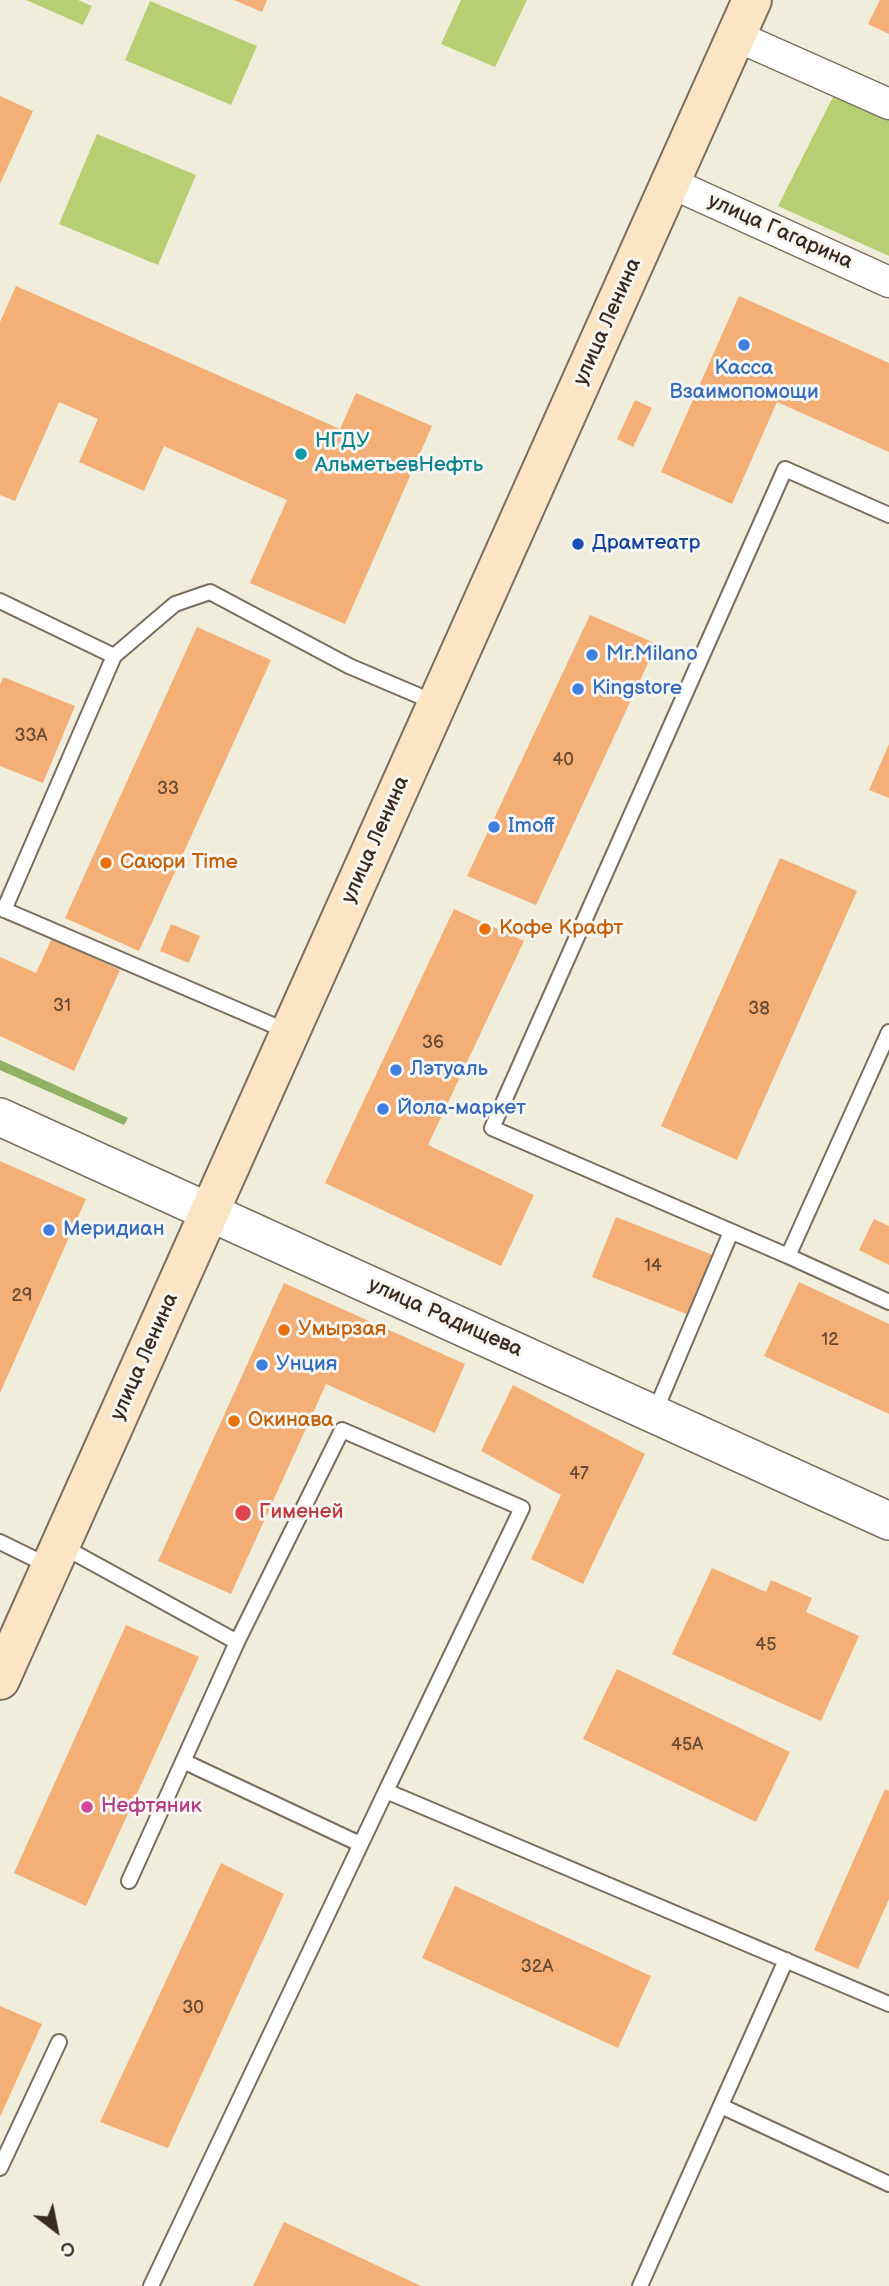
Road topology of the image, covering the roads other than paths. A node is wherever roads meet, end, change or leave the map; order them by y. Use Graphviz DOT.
graph roads {
  1 [pos="752,0"];
  2 [pos="736,36"];
  3 [pos="889,104"];
  4 [pos="671,183"];
  5 [pos="889,282"];
  6 [pos="889,515"];
  7 [pos="0,601"];
  8 [pos="114,656"];
  9 [pos="437,703"];
  10 [pos="2,909"];
  11 [pos="290,1032"];
  12 [pos="889,1032"];
  13 [pos="0,1117"];
  14 [pos="210,1212"];
  15 [pos="731,1232"];
  16 [pos="788,1256"];
  17 [pos="889,1302"];
  18 [pos="654,1413"];
  19 [pos="889,1521"];
  20 [pos="0,1542"];
  21 [pos="56,1556"];
  22 [pos="237,1642"];
  23 [pos="0,1680"];
  24 [pos="183,1761"];
  25 [pos="386,1791"];
  26 [pos="360,1844"];
  27 [pos="129,1881"];
  28 [pos="786,1960"];
  29 [pos="889,2004"];
  30 [pos="59,2042"];
  31 [pos="721,2106"];
  32 [pos="0,2168"];
  33 [pos="889,2184"];
  34 [pos="151,2286"];
  35 [pos="640,2286"];
  1 -- 2 [label="main road, улица Ленина"];
  2 -- 3 [label="street"];
  2 -- 4 [label="main road, улица Ленина"];
  4 -- 5 [label="street, улица Гагарина"];
  4 -- 9 [label="main road, улица Ленина"];
  6 -- 15 [label="lane"];
  7 -- 8 [label="lane"];
  8 -- 9 [label="lane"];
  8 -- 10 [label="lane"];
  9 -- 11 [label="main road, улица Ленина"];
  10 -- 11 [label="lane"];
  11 -- 14 [label="main road, улица Ленина"];
  12 -- 16 [label="lane"];
  13 -- 14 [label="street, улица Радищева"];
  14 -- 18 [label="street, улица Радищева"];
  14 -- 21 [label="main road, улица Ленина"];
  15 -- 16 [label="lane"];
  15 -- 18 [label="lane"];
  16 -- 17 [label="lane"];
  18 -- 19 [label="street, улица Радищева"];
  20 -- 21 [label="lane"];
  21 -- 22 [label="lane"];
  21 -- 23 [label="main road, улица Ленина"];
  22 -- 24 [label="lane"];
  22 -- 25 [label="lane"];
  24 -- 26 [label="lane"];
  24 -- 27 [label="lane"];
  25 -- 26 [label="lane"];
  25 -- 28 [label="lane"];
  26 -- 34 [label="lane"];
  28 -- 29 [label="lane"];
  28 -- 31 [label="lane"];
  30 -- 32 [label="lane"];
  31 -- 33 [label="lane"];
  31 -- 35 [label="lane"];
}
